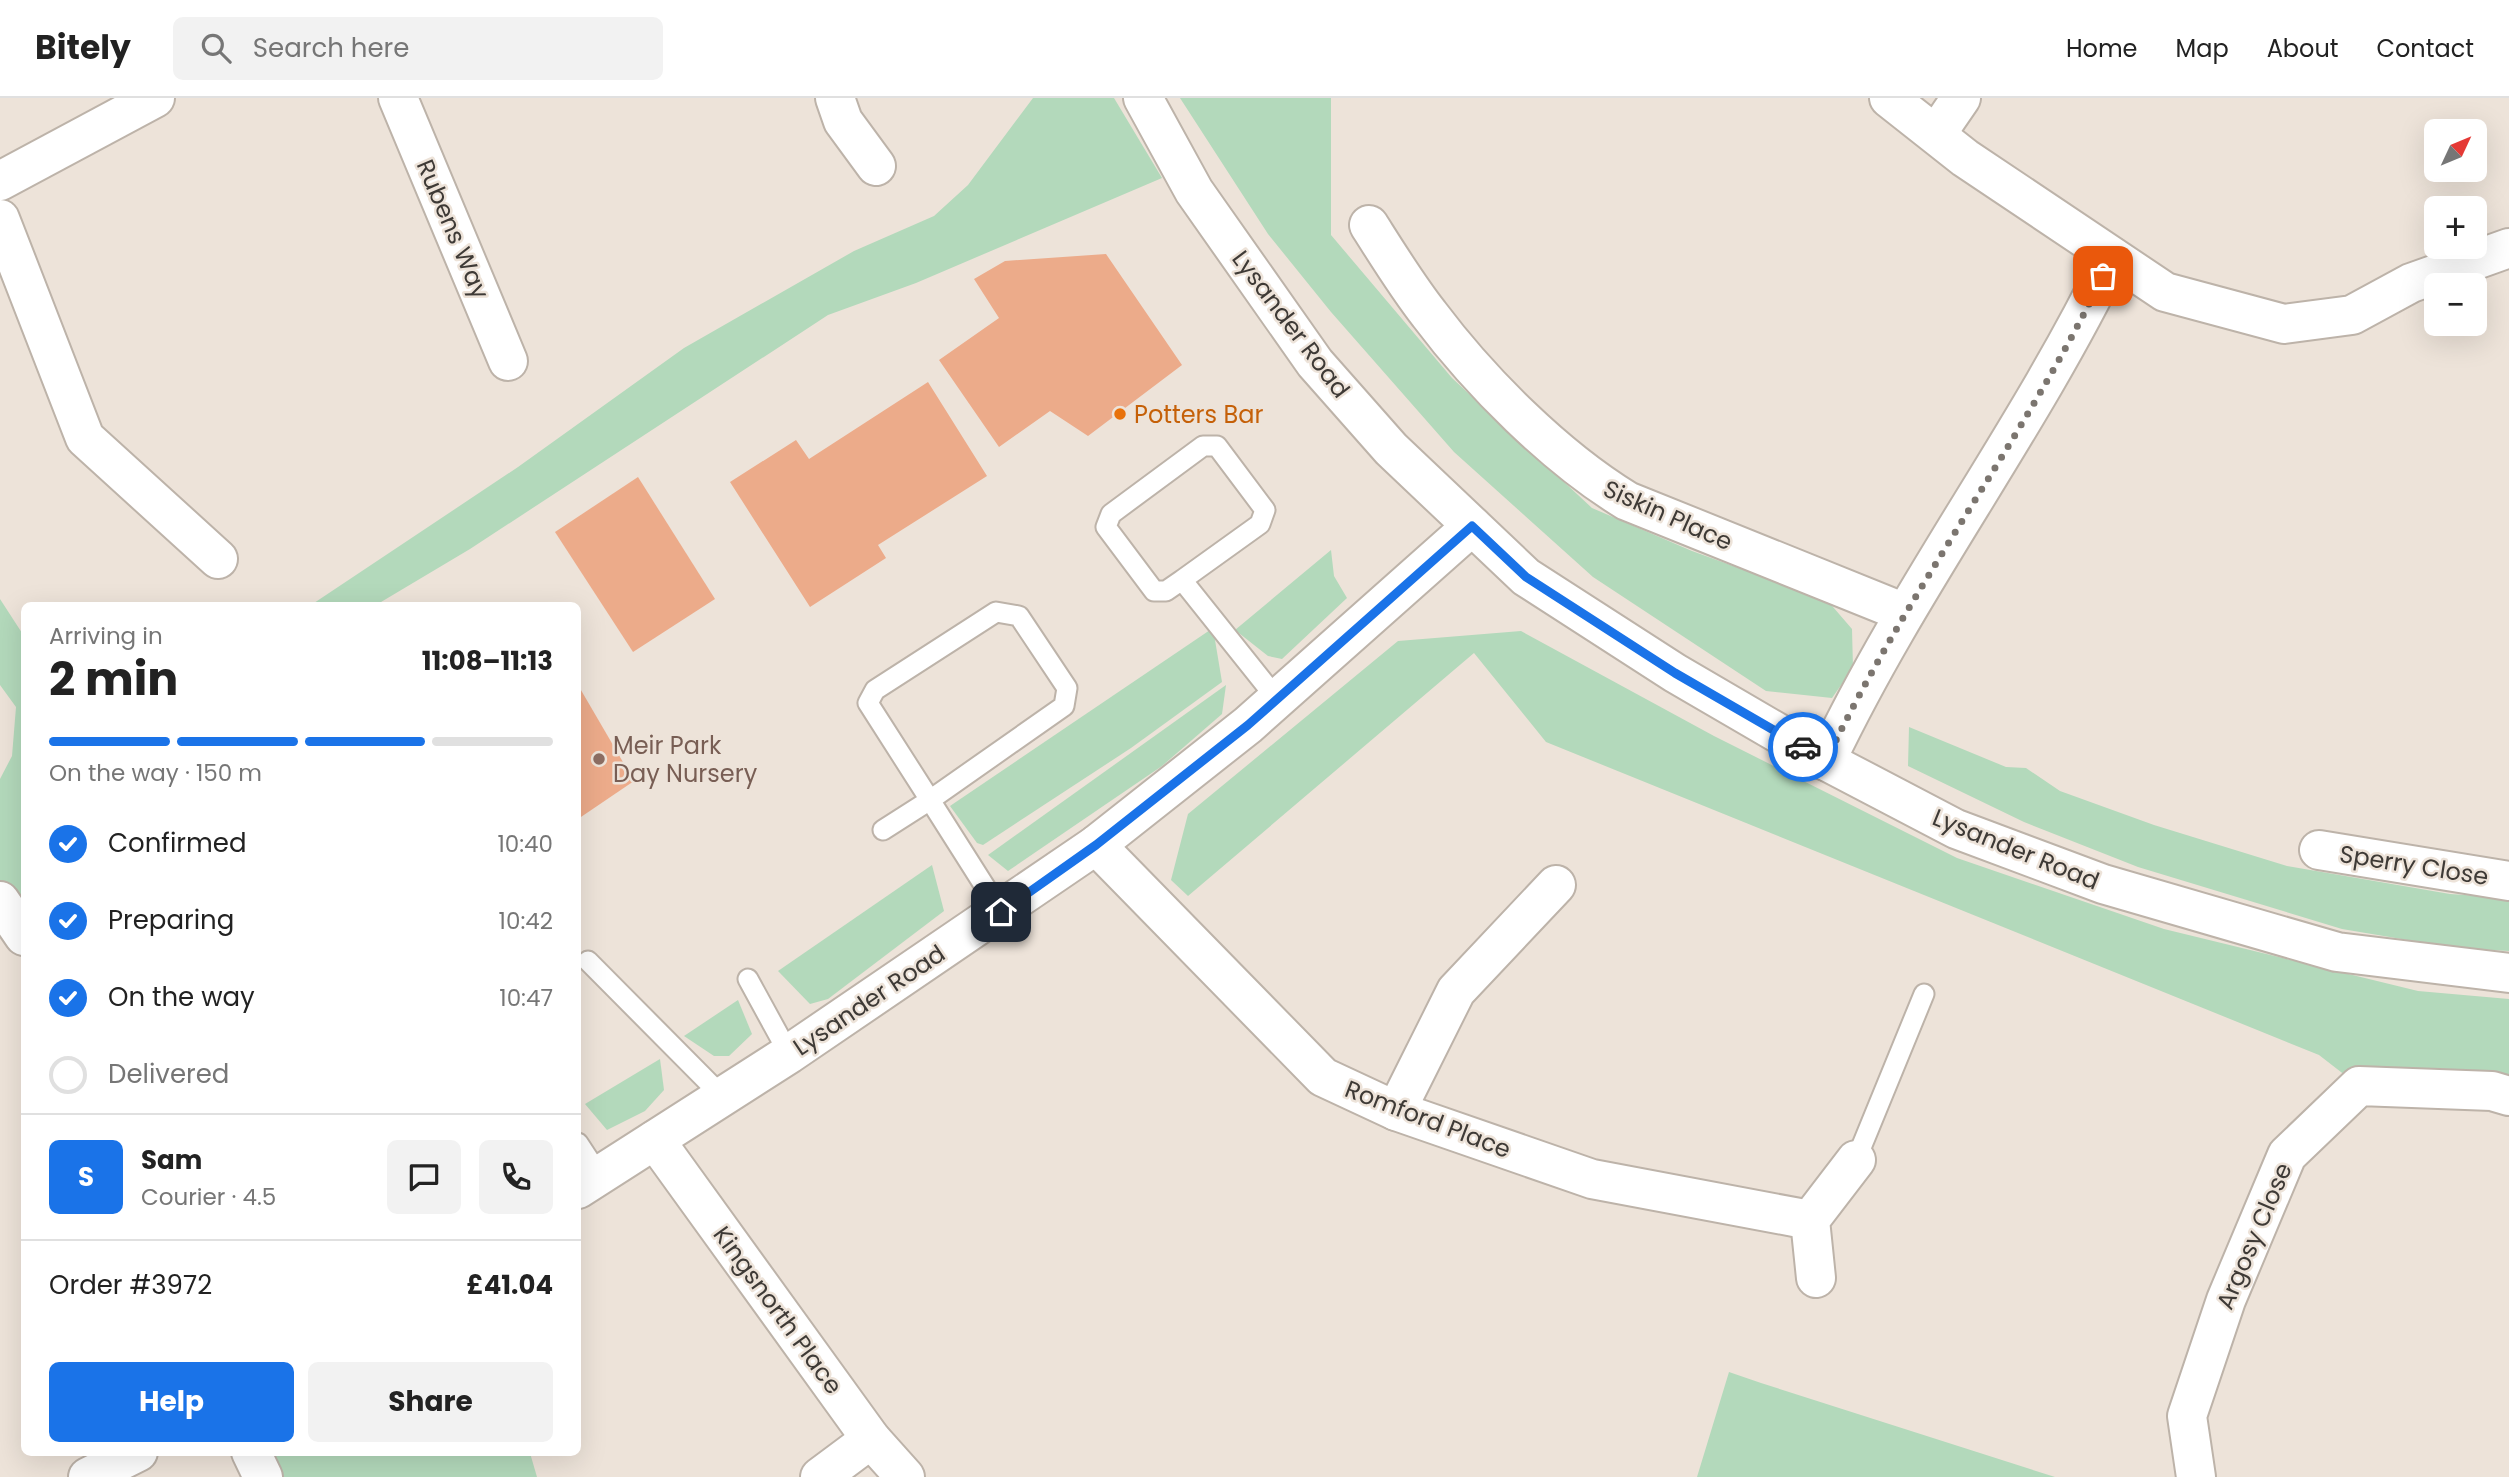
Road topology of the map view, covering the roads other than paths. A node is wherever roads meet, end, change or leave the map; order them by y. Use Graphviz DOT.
graph roads {
  1 [pos="155,98"];
  2 [pos="398,98"];
  3 [pos="835,98"];
  4 [pos="1143,98"];
  5 [pos="1889,98"];
  6 [pos="1961,98"];
  7 [pos="1937,133"];
  8 [pos="876,166"];
  9 [pos="0,181"];
  10 [pos="0,219"];
  11 [pos="1368,225"];
  12 [pos="2509,248"];
  13 [pos="2112,257"];
  14 [pos="508,360"];
  15 [pos="1472,526"];
  16 [pos="218,559"];
  17 [pos="1182,580"];
  18 [pos="1905,613"];
  19 [pos="1276,699"];
  20 [pos="1826,761"];
  21 [pos="930,800"];
  22 [pos="883,830"];
  23 [pos="1096,845"];
  24 [pos="2319,850"];
  25 [pos="2509,881"];
  26 [pos="1556,886"];
  27 [pos="0,901"];
  28 [pos="1001,912"];
  29 [pos="21,932"];
  30 [pos="588,961"];
  31 [pos="2509,973"];
  32 [pos="748,979"];
  33 [pos="1924,994"];
  34 [pos="789,1054"];
  35 [pos="2509,1096"];
  36 [pos="722,1097"];
  37 [pos="1396,1111"];
  38 [pos="655,1140"];
  39 [pos="581,1155"];
  40 [pos="1856,1160"];
  41 [pos="588,1182"];
  42 [pos="1810,1220"];
  43 [pos="1816,1278"];
  44 [pos="871,1439"];
  45 [pos="130,1456"];
  46 [pos="253,1456"];
  47 [pos="88,1477"];
  48 [pos="263,1477"];
  49 [pos="820,1477"];
  50 [pos="905,1477"];
  51 [pos="2196,1477"];
  1 -- 9 [label="street"];
  2 -- 14 [label="street, Rubens Way"];
  3 -- 8 [label="street"];
  4 -- 15 [label="street, Lysander Road"];
  5 -- 7 [label="street"];
  6 -- 7 [label="street"];
  7 -- 13 [label="street"];
  10 -- 16 [label="street"];
  11 -- 18 [label="street, Siskin Place"];
  12 -- 13 [label="street"];
  13 -- 18 [label="street"];
  15 -- 19 [label="street, Lysander Road"];
  15 -- 20 [label="street, Lysander Road"];
  17 -- 17 [label="lane"];
  17 -- 19 [label="lane"];
  18 -- 20 [label="street"];
  19 -- 23 [label="street, Lysander Road"];
  20 -- 31 [label="street, Lysander Road"];
  21 -- 21 [label="lane"];
  21 -- 22 [label="lane"];
  21 -- 28 [label="lane"];
  23 -- 28 [label="street, Lysander Road"];
  23 -- 37 [label="street, Romford Place"];
  24 -- 25 [label="street, Sperry Close"];
  26 -- 37 [label="street"];
  27 -- 29 [label="street"];
  28 -- 34 [label="street, Lysander Road"];
  30 -- 36 [label="lane"];
  32 -- 34 [label="lane"];
  33 -- 40 [label="lane"];
  34 -- 36 [label="street, Lysander Road"];
  35 -- 51 [label="street, Argosy Close"];
  36 -- 38 [label="street, Lysander Road"];
  37 -- 42 [label="street, Romford Place"];
  38 -- 41 [label="street, Lysander Road"];
  38 -- 44 [label="street, Kingsnorth Place"];
  39 -- 41 [label="lane"];
  40 -- 42 [label="street"];
  42 -- 43 [label="street"];
  44 -- 49 [label="street"];
  44 -- 50 [label="street, Kingsnorth Place"];
  45 -- 47 [label="street"];
  46 -- 48 [label="street"];
}
